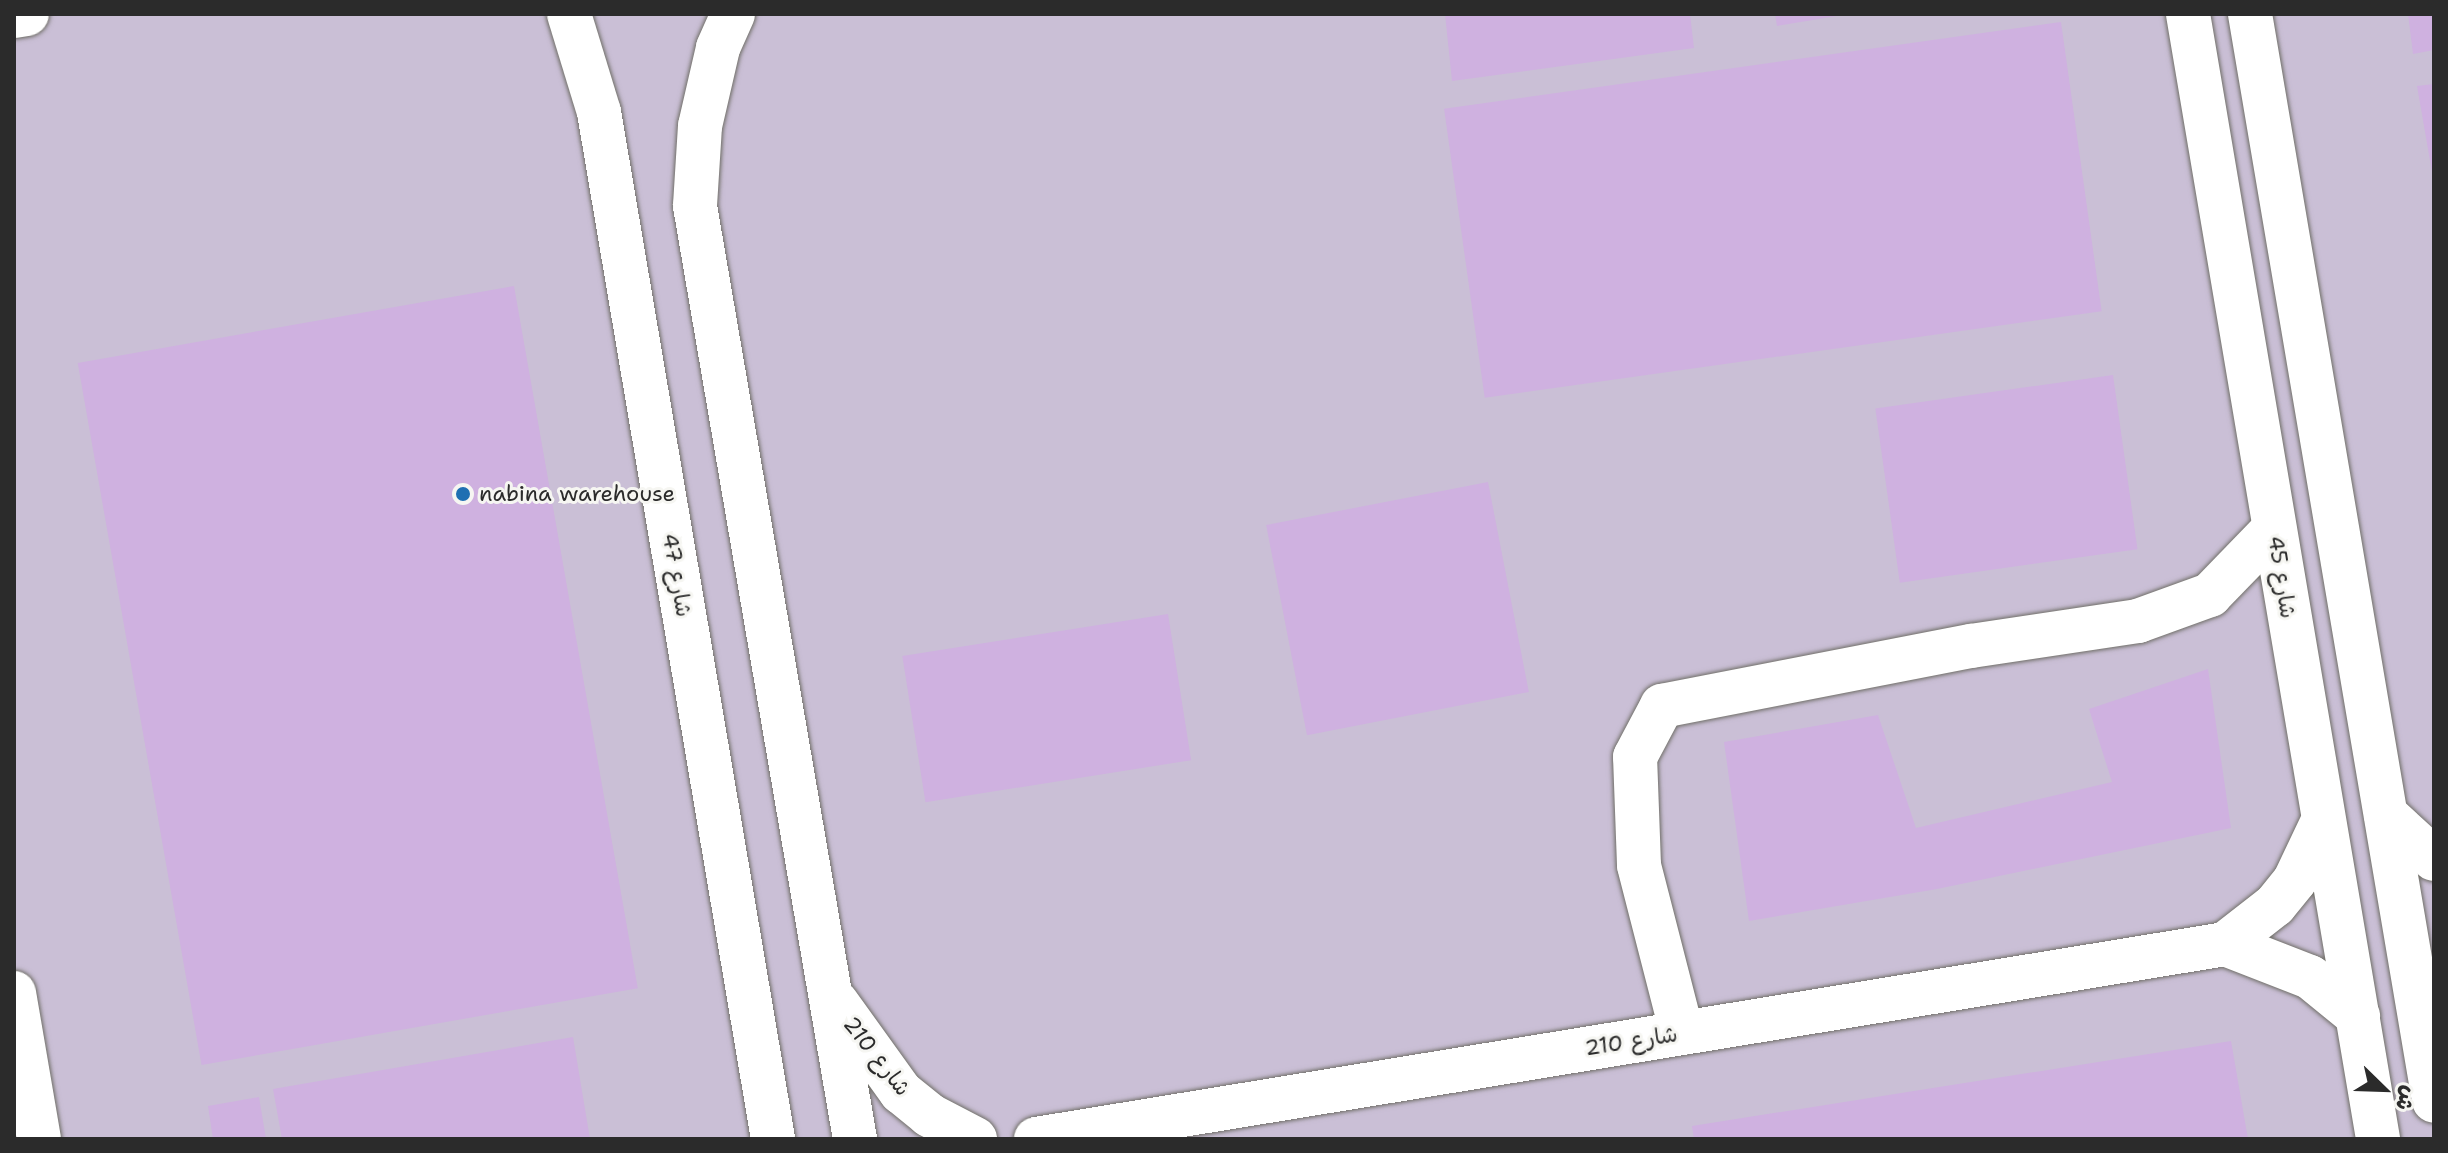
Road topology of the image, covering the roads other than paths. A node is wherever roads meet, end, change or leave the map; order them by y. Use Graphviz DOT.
graph roads {
  1 [pos="27,14"];
  2 [pos="569,14"];
  3 [pos="733,14"];
  4 [pos="2188,14"];
  5 [pos="2250,14"];
  6 [pos="14,16"];
  7 [pos="2274,529"];
  8 [pos="2386,815"];
  9 [pos="2322,823"];
  10 [pos="2434,859"];
  11 [pos="2225,944"];
  12 [pos="2426,988"];
  13 [pos="828,989"];
  14 [pos="14,993"];
  15 [pos="2358,1016"];
  16 [pos="1682,1033"];
  17 [pos="2434,1101"];
  18 [pos="39,1139"];
  19 [pos="773,1139"];
  20 [pos="855,1139"];
  21 [pos="975,1139"];
  22 [pos="1036,1139"];
  23 [pos="2378,1139"];
  1 -- 6 [label="street"];
  2 -- 19 [label="street, شارع 47"];
  3 -- 13 [label="street"];
  4 -- 7 [label="street, شارع 45"];
  5 -- 8 [label="street"];
  7 -- 9 [label="street, شارع 45"];
  7 -- 16 [label="street"];
  8 -- 10 [label="street"];
  8 -- 12 [label="street"];
  9 -- 11 [label="street, شارع 210"];
  9 -- 15 [label="street, شارع 45"];
  11 -- 15 [label="street, شارع 210"];
  11 -- 16 [label="street, شارع 210"];
  12 -- 17 [label="street"];
  13 -- 20 [label="street"];
  13 -- 21 [label="street, شارع 210"];
  14 -- 18 [label="street"];
  15 -- 23 [label="street, شارع 45"];
  16 -- 22 [label="street, شارع 210"];
}
